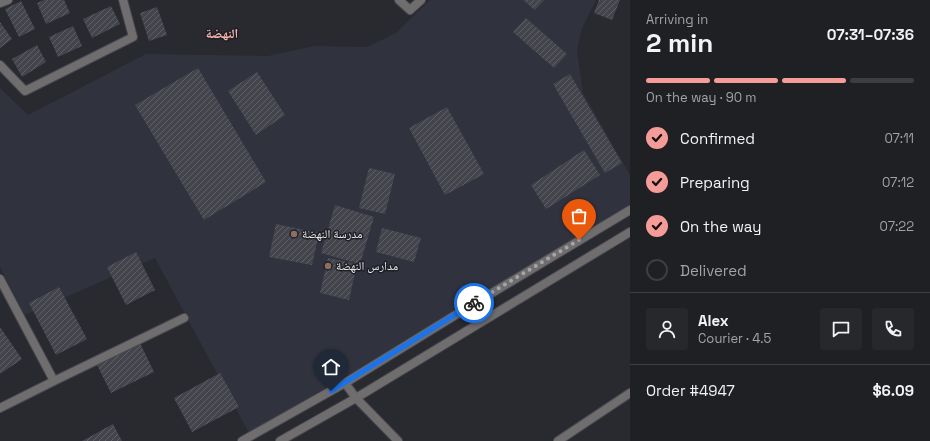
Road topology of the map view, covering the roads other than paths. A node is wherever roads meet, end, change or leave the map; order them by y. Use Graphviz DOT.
graph roads {
  1 [pos="8,0"];
  2 [pos="123,0"];
  3 [pos="399,0"];
  4 [pos="421,0"];
  5 [pos="0,3"];
  6 [pos="0,65"];
  7 [pos="630,210"];
  8 [pos="630,232"];
  9 [pos="0,279"];
  10 [pos="184,318"];
  11 [pos="54,381"];
  12 [pos="345,383"];
  13 [pos="630,393"];
  14 [pos="356,398"];
  15 [pos="0,408"];
  16 [pos="242,441"];
  17 [pos="280,441"];
  18 [pos="398,441"];
  19 [pos="558,441"];
  1 -- 5 [label="street"];
  2 -- 6 [label="street"];
  3 -- 4 [label="street"];
  7 -- 12 [label="street"];
  8 -- 14 [label="street"];
  9 -- 11 [label="street"];
  10 -- 11 [label="street"];
  11 -- 15 [label="street"];
  12 -- 14 [label="street"];
  12 -- 16 [label="street"];
  13 -- 19 [label="street"];
  14 -- 17 [label="street"];
  14 -- 18 [label="street"];
}
